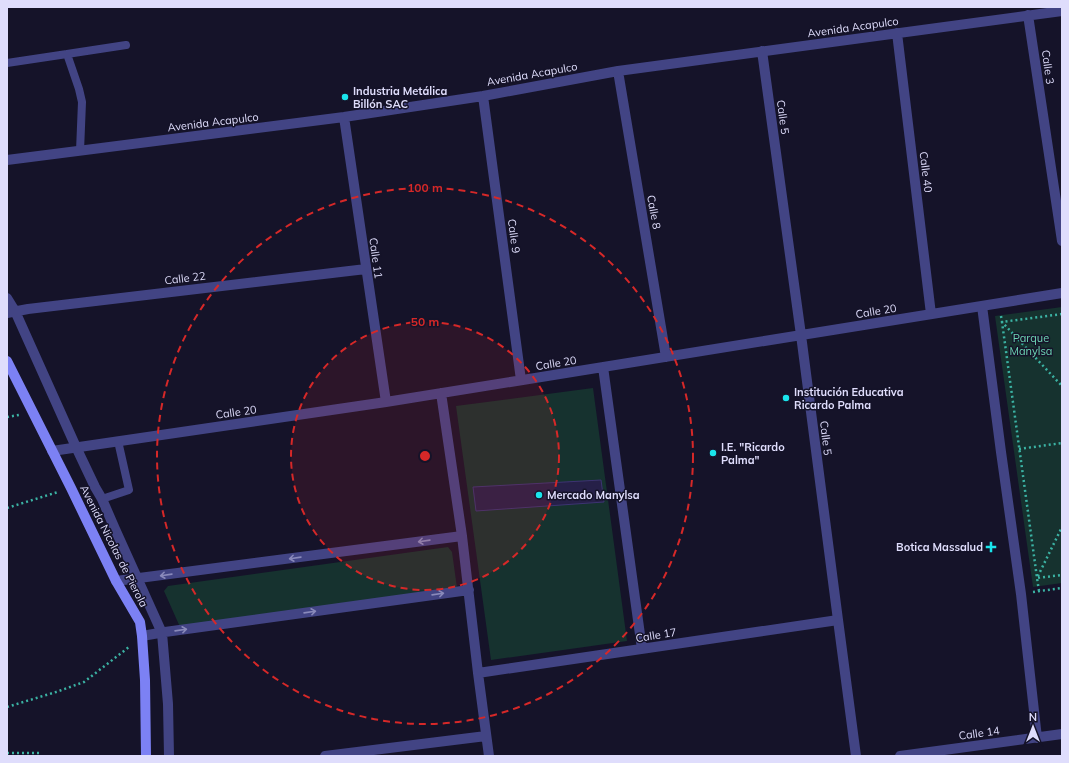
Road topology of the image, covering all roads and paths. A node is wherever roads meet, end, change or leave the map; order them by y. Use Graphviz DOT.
graph roads {
  1 [pos="1062,11"];
  2 [pos="1028,16"];
  3 [pos="897,33"];
  4 [pos="126,44"];
  5 [pos="762,51"];
  6 [pos="67,54"];
  7 [pos="7,63"];
  8 [pos="618,71"];
  9 [pos="483,96"];
  10 [pos="344,118"];
  11 [pos="80,151"];
  12 [pos="7,160"];
  13 [pos="1062,241"];
  14 [pos="366,269"];
  15 [pos="1062,293"];
  16 [pos="7,298"];
  17 [pos="1000,303"];
  18 [pos="982,306"];
  19 [pos="11,312"];
  20 [pos="932,314"];
  21 [pos="1062,314"];
  22 [pos="1002,322"];
  23 [pos="801,335"];
  24 [pos="666,357"];
  25 [pos="7,361"];
  26 [pos="603,367"];
  27 [pos="521,380"];
  28 [pos="1062,386"];
  29 [pos="441,393"];
  30 [pos="386,402"];
  31 [pos="118,441"];
  32 [pos="1062,442"];
  33 [pos="76,448"];
  34 [pos="1019,449"];
  35 [pos="52,451"];
  36 [pos="1001,452"];
  37 [pos="71,488"];
  38 [pos="102,499"];
  39 [pos="7,508"];
  40 [pos="1062,527"];
  41 [pos="462,536"];
  42 [pos="1062,575"];
  43 [pos="1037,578"];
  44 [pos="138,579"];
  45 [pos="116,581"];
  46 [pos="1062,588"];
  47 [pos="469,590"];
  48 [pos="1039,591"];
  49 [pos="1021,594"];
  50 [pos="838,620"];
  51 [pos="162,632"];
  52 [pos="142,636"];
  53 [pos="642,649"];
  54 [pos="478,673"];
  55 [pos="7,707"];
  56 [pos="1062,734"];
  57 [pos="486,736"];
  58 [pos="1037,738"];
  59 [pos="7,753"];
  60 [pos="41,753"];
  61 [pos="146,756"];
  62 [pos="169,756"];
  63 [pos="326,756"];
  64 [pos="489,756"];
  65 [pos="856,756"];
  66 [pos="900,756"];
  67 [pos="903,756"];
  1 -- 2 [label="street, Avenida Acapulco"];
  2 -- 3 [label="street, Avenida Acapulco"];
  2 -- 13 [label="street, Calle 3"];
  3 -- 5 [label="street, Avenida Acapulco"];
  3 -- 20 [label="street, Calle 40"];
  4 -- 6 [label="lane"];
  5 -- 8 [label="street, Avenida Acapulco"];
  5 -- 23 [label="street, Calle 5"];
  6 -- 7 [label="lane"];
  6 -- 11 [label="lane"];
  8 -- 9 [label="street, Avenida Acapulco"];
  8 -- 24 [label="street, Calle 8"];
  9 -- 10 [label="street, Avenida Acapulco"];
  9 -- 27 [label="street, Calle 9"];
  10 -- 11 [label="street, Avenida Acapulco"];
  10 -- 14 [label="street, Calle 11"];
  11 -- 12 [label="street, Avenida Acapulco"];
  14 -- 19 [label="street, Calle 22"];
  14 -- 30 [label="street, Calle 11"];
  15 -- 17 [label="street, Calle 20"];
  16 -- 19 [label="street"];
  17 -- 18 [label="street, Calle 20"];
  17 -- 22 [label="path"];
  18 -- 20 [label="street, Calle 20"];
  18 -- 36 [label="street"];
  19 -- 33 [label="street"];
  20 -- 23 [label="street, Calle 20"];
  21 -- 22 [label="path"];
  22 -- 28 [label="path"];
  22 -- 34 [label="path"];
  23 -- 24 [label="street, Calle 20"];
  23 -- 50 [label="street, Calle 5"];
  24 -- 26 [label="street, Calle 20"];
  25 -- 35 [label="street, Avenida Nicolas de Pierola"];
  26 -- 27 [label="street, Calle 20"];
  26 -- 53 [label="street"];
  27 -- 29 [label="street, Calle 20"];
  29 -- 30 [label="street, Calle 20"];
  29 -- 41 [label="street"];
  30 -- 31 [label="street, Calle 20"];
  31 -- 33 [label="street, Calle 20"];
  31 -- 38 [label="lane"];
  32 -- 34 [label="path"];
  33 -- 35 [label="street, Calle 20"];
  33 -- 38 [label="street"];
  34 -- 36 [label="path"];
  34 -- 43 [label="path"];
  35 -- 37 [label="street, Avenida Nicolas de Pierola"];
  36 -- 49 [label="street"];
  37 -- 39 [label="path"];
  37 -- 45 [label="street, Avenida Nicolas de Pierola"];
  38 -- 44 [label="street"];
  40 -- 43 [label="path"];
  41 -- 44 [label="street, one-way"];
  41 -- 47 [label="street"];
  42 -- 43 [label="path"];
  43 -- 48 [label="path"];
  44 -- 45 [label="street"];
  44 -- 51 [label="street"];
  45 -- 52 [label="street, Avenida Nicolas de Pierola"];
  46 -- 48 [label="path"];
  51 -- 47 [label="street, one-way"];
  47 -- 54 [label="street"];
  48 -- 49 [label="path"];
  49 -- 58 [label="street"];
  50 -- 53 [label="street, Calle 17"];
  50 -- 65 [label="street, Calle 5"];
  51 -- 52 [label="street"];
  51 -- 62 [label="street"];
  52 -- 55 [label="path"];
  52 -- 61 [label="street, Avenida Nicolas de Pierola"];
  53 -- 54 [label="street, Calle 17"];
  54 -- 57 [label="street"];
  56 -- 58 [label="street, Calle 14"];
  57 -- 63 [label="street"];
  57 -- 64 [label="street"];
  58 -- 67 [label="street, Calle 14"];
  59 -- 60 [label="path"];
  66 -- 67 [label="street, Calle 14"];
}
